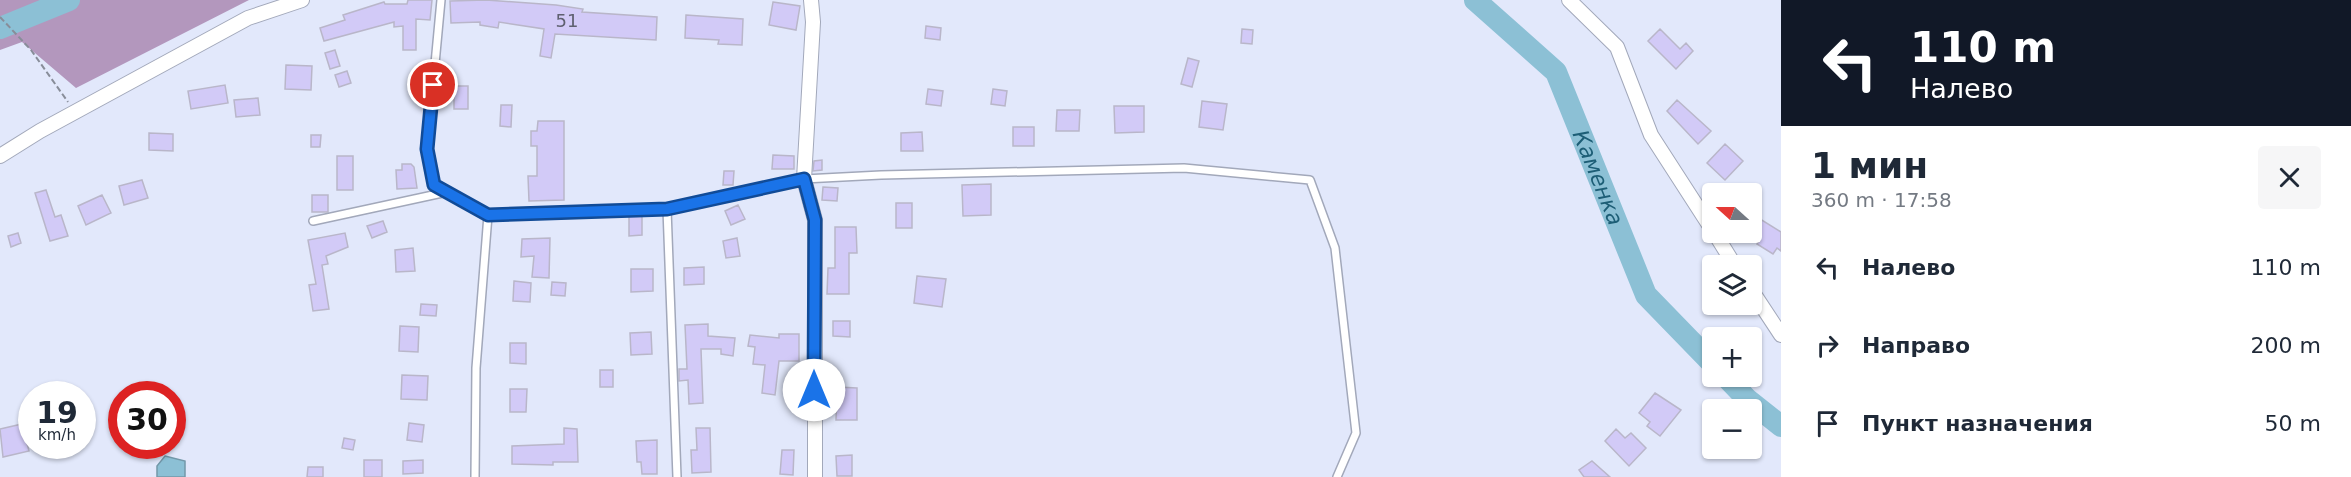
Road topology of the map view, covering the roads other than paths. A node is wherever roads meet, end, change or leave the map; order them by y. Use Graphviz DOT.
graph roads {
  1 [pos="302,0"];
  2 [pos="441,0"];
  3 [pos="811,0"];
  4 [pos="1569,0"];
  5 [pos="0,156"];
  6 [pos="804,179"];
  7 [pos="447,192"];
  8 [pos="667,209"];
  9 [pos="1702,214"];
  10 [pos="488,215"];
  11 [pos="313,221"];
  12 [pos="1762,306"];
  13 [pos="1781,335"];
  14 [pos="475,477"];
  15 [pos="677,477"];
  16 [pos="815,477"];
  17 [pos="1337,477"];
  1 -- 5 [label="street"];
  2 -- 7 [label="lane"];
  3 -- 6 [label="street"];
  4 -- 9 [label="street"];
  6 -- 8 [label="lane"];
  6 -- 16 [label="street"];
  6 -- 17 [label="lane"];
  7 -- 10 [label="lane"];
  7 -- 11 [label="lane"];
  8 -- 10 [label="lane"];
  8 -- 15 [label="lane"];
  10 -- 14 [label="lane"];
  12 -- 13 [label="street"];
}
